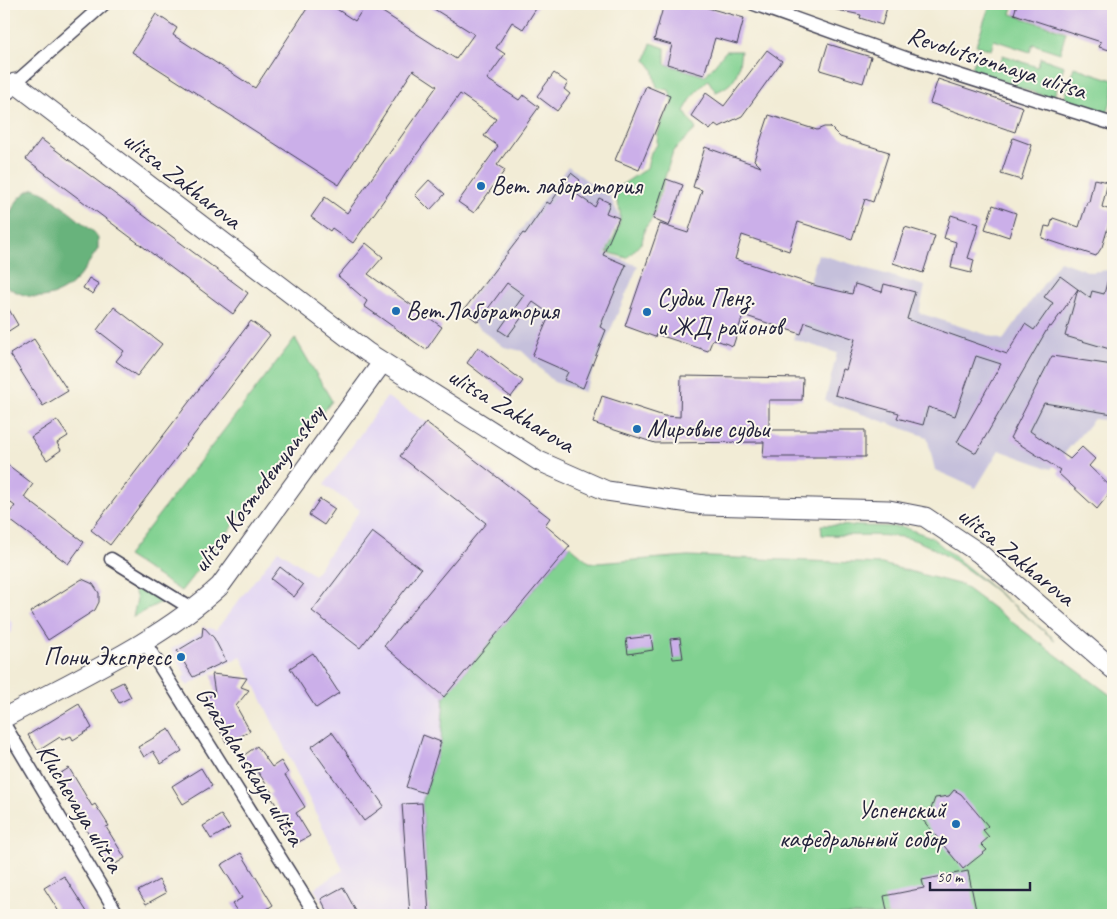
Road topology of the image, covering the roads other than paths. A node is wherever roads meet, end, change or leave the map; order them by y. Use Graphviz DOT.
graph roads {
  1 [pos="104,4"];
  2 [pos="754,4"];
  3 [pos="10,87"];
  4 [pos="1113,124"];
  5 [pos="382,363"];
  6 [pos="111,559"];
  7 [pos="192,609"];
  8 [pos="144,641"];
  9 [pos="1113,669"];
  10 [pos="4,718"];
  11 [pos="4,724"];
  12 [pos="118,915"];
  13 [pos="316,915"];
  1 -- 3 [label="street"];
  2 -- 4 [label="street, Revolutsionnaya ulitsa"];
  3 -- 5 [label="main road, ulitsa Zakharova"];
  5 -- 7 [label="main road, ulitsa Kosmodemyanskoy"];
  5 -- 9 [label="main road, ulitsa Zakharova"];
  6 -- 7 [label="street"];
  7 -- 8 [label="main road, ulitsa Kosmodemyanskoy"];
  8 -- 10 [label="main road, ulitsa Kosmodemyanskoy"];
  8 -- 13 [label="street, Grazhdanskaya ulitsa"];
  11 -- 12 [label="street, Kluchevaya ulitsa"];
}
